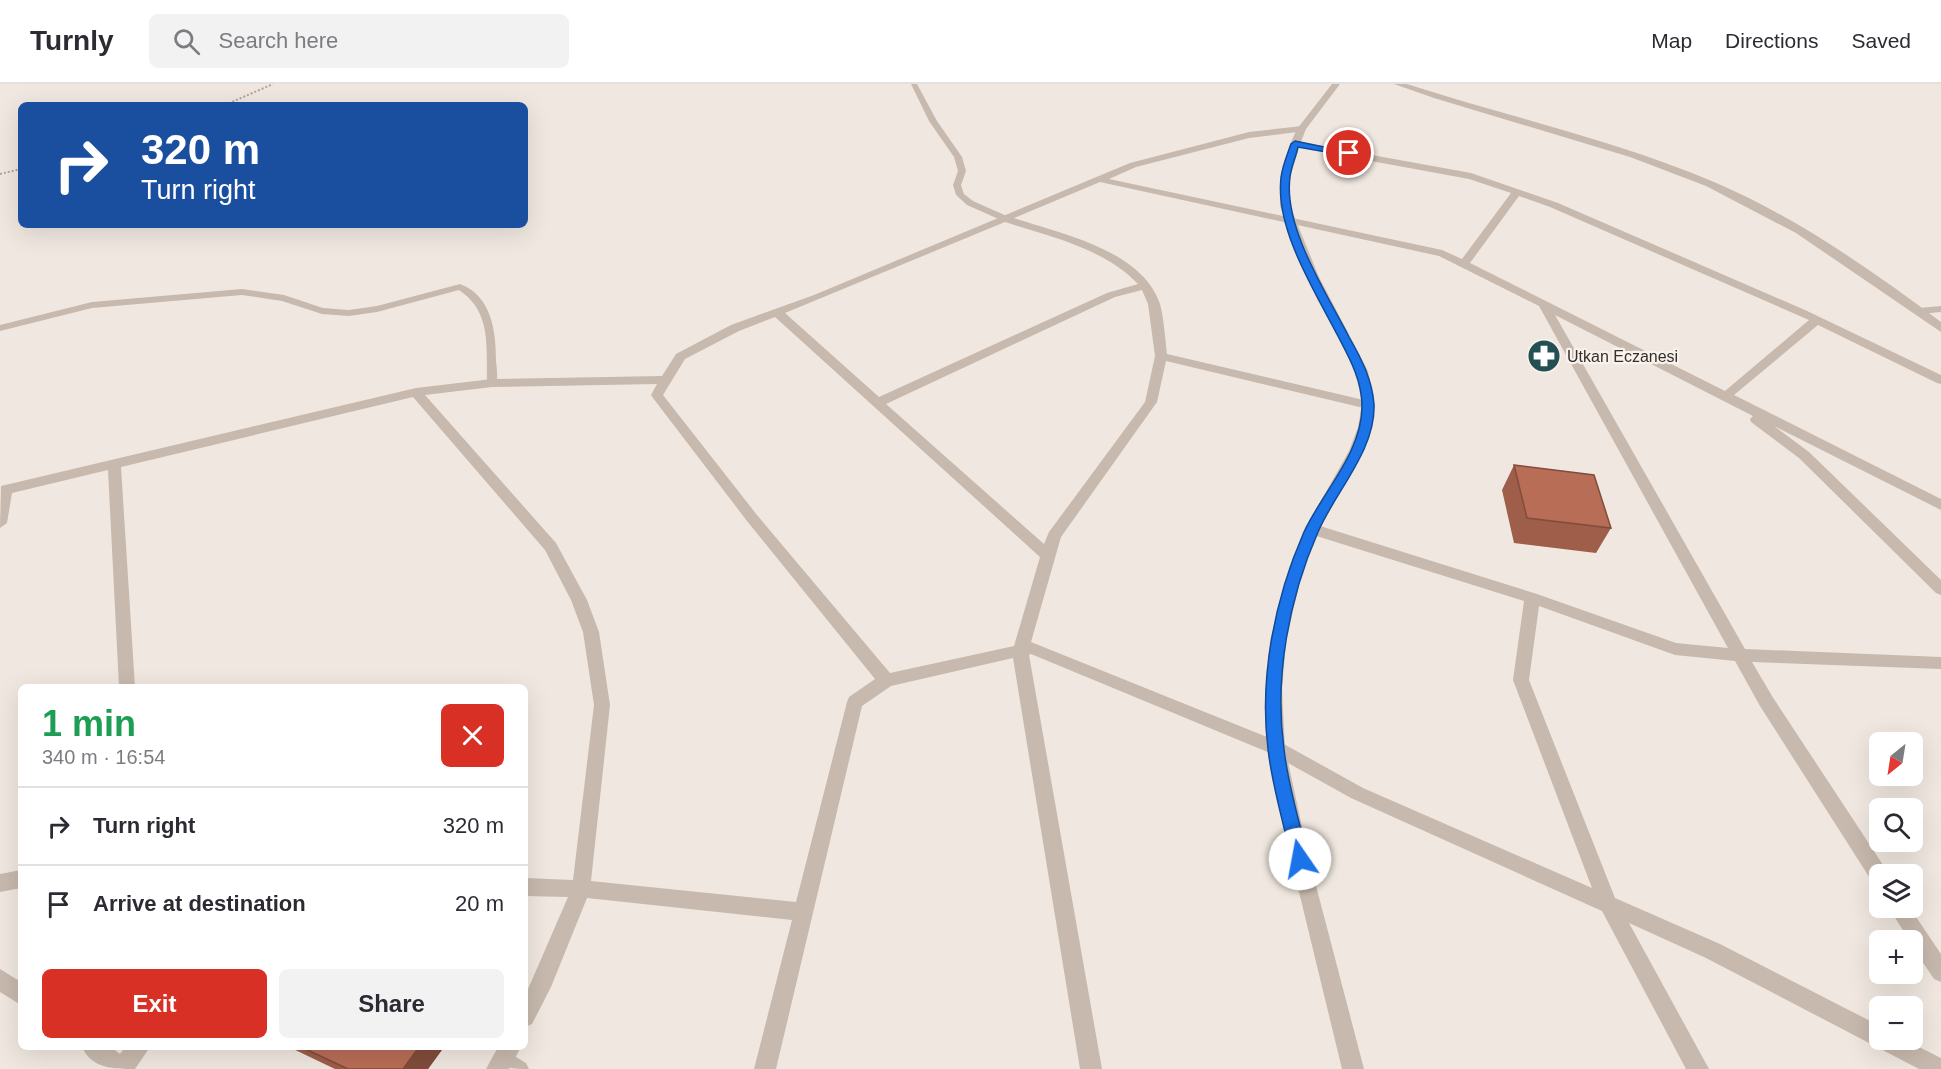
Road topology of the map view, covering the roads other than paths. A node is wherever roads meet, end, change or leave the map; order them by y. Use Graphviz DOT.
graph roads {
  1 [pos="914,84"];
  2 [pos="1336,84"];
  3 [pos="1398,84"];
  4 [pos="1302,129"];
  5 [pos="1295,144"];
  6 [pos="1102,180"];
  7 [pos="1517,192"];
  8 [pos="1288,218"];
  9 [pos="1006,219"];
  10 [pos="1464,264"];
  11 [pos="1145,285"];
  12 [pos="1543,304"];
  13 [pos="1941,309"];
  14 [pos="1919,311"];
  15 [pos="776,312"];
  16 [pos="1817,320"];
  17 [pos="0,328"];
  18 [pos="1941,328"];
  19 [pos="1161,356"];
  20 [pos="666,380"];
  21 [pos="1941,380"];
  22 [pos="492,384"];
  23 [pos="416,392"];
  24 [pos="1726,396"];
  25 [pos="877,403"];
  26 [pos="1368,405"];
  27 [pos="114,463"];
  28 [pos="3,490"];
  29 [pos="1941,505"];
  30 [pos="0,523"];
  31 [pos="1312,529"];
  32 [pos="1048,556"];
  33 [pos="1941,589"];
  34 [pos="1532,598"];
  35 [pos="1020,651"];
  36 [pos="1740,655"];
  37 [pos="1941,663"];
  38 [pos="886,680"];
  39 [pos="127,684"];
  40 [pos="1276,748"];
  41 [pos="1872,864"];
  42 [pos="18,880"];
  43 [pos="0,883"];
  44 [pos="528,887"];
  45 [pos="581,889"];
  46 [pos="1608,904"];
  47 [pos="804,912"];
  48 [pos="1906,918"];
  49 [pos="1941,972"];
  50 [pos="0,979"];
  51 [pos="18,993"];
  52 [pos="528,1011"];
  53 [pos="1869,1031"];
  54 [pos="97,1050"];
  55 [pos="137,1050"];
  56 [pos="1904,1050"];
  57 [pos="121,1068"];
  58 [pos="765,1069"];
  59 [pos="1091,1069"];
  60 [pos="1353,1069"];
  61 [pos="1698,1069"];
  62 [pos="1941,1069"];
  1 -- 9 [label="lane"];
  2 -- 4 [label="street"];
  3 -- 14 [label="street"];
  4 -- 5 [label="street"];
  4 -- 6 [label="street"];
  5 -- 7 [label="street"];
  5 -- 8 [label="street"];
  6 -- 8 [label="street"];
  6 -- 9 [label="street"];
  7 -- 10 [label="street"];
  7 -- 16 [label="street"];
  8 -- 10 [label="street"];
  8 -- 26 [label="street"];
  9 -- 11 [label="street"];
  9 -- 15 [label="street"];
  10 -- 12 [label="street"];
  11 -- 19 [label="street"];
  11 -- 25 [label="street"];
  12 -- 24 [label="street"];
  12 -- 36 [label="street"];
  13 -- 14 [label="street"];
  14 -- 18 [label="street"];
  15 -- 20 [label="street"];
  15 -- 25 [label="street"];
  16 -- 21 [label="street"];
  16 -- 24 [label="street"];
  17 -- 22 [label="lane"];
  19 -- 26 [label="street"];
  19 -- 32 [label="street"];
  20 -- 22 [label="street"];
  20 -- 38 [label="street"];
  22 -- 23 [label="street"];
  23 -- 27 [label="street"];
  23 -- 45 [label="street"];
  24 -- 29 [label="street"];
  24 -- 33 [label="street"];
  25 -- 32 [label="street"];
  26 -- 31 [label="street"];
  27 -- 28 [label="street"];
  27 -- 39 [label="street"];
  28 -- 30 [label="street"];
  31 -- 34 [label="street"];
  31 -- 40 [label="street"];
  32 -- 35 [label="street"];
  34 -- 36 [label="street"];
  34 -- 46 [label="street"];
  35 -- 38 [label="street"];
  35 -- 40 [label="street"];
  35 -- 59 [label="street"];
  36 -- 37 [label="street"];
  36 -- 41 [label="street"];
  38 -- 47 [label="street"];
  40 -- 46 [label="street"];
  40 -- 60 [label="street"];
  42 -- 43 [label="street"];
  44 -- 45 [label="street"];
  45 -- 47 [label="street"];
  45 -- 52 [label="street"];
  46 -- 53 [label="street"];
  46 -- 61 [label="street"];
  47 -- 58 [label="street"];
  48 -- 49 [label="street"];
  50 -- 51 [label="street"];
  54 -- 57 [label="street"];
  55 -- 57 [label="street"];
  56 -- 62 [label="street"];
}
